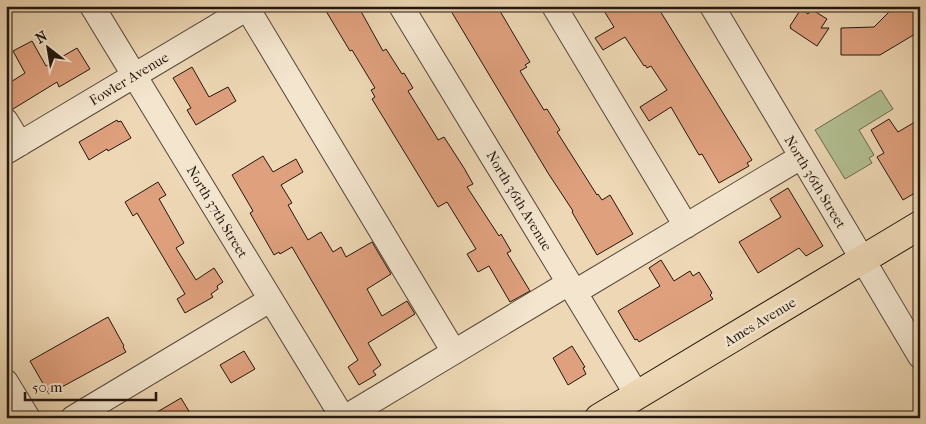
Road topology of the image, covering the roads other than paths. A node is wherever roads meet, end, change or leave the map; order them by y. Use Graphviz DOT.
graph roads {
  1 [pos="92,6"];
  2 [pos="401,6"];
  3 [pos="554,6"];
  4 [pos="712,6"];
  5 [pos="248,7"];
  6 [pos="134,76"];
  7 [pos="6,121"];
  8 [pos="13,148"];
  9 [pos="801,157"];
  10 [pos="920,225"];
  11 [pos="686,226"];
  12 [pos="862,261"];
  13 [pos="572,288"];
  14 [pos="270,300"];
  15 [pos="454,352"];
  16 [pos="920,356"];
  17 [pos="6,382"];
  18 [pos="637,395"];
  19 [pos="338,416"];
  20 [pos="28,418"];
  21 [pos="73,418"];
  22 [pos="599,418"];
  1 -- 6 [label="street, North 37th Street"];
  2 -- 13 [label="street, North 36th Avenue"];
  3 -- 11 [label="street"];
  4 -- 9 [label="street, North 36th Street"];
  5 -- 6 [label="street, Fowler Avenue"];
  5 -- 15 [label="street"];
  6 -- 8 [label="street, Fowler Avenue"];
  6 -- 14 [label="street, North 37th Street"];
  7 -- 8 [label="street"];
  9 -- 11 [label="street"];
  9 -- 12 [label="street, North 36th Street"];
  10 -- 12 [label="main road, Ames Avenue"];
  11 -- 13 [label="street"];
  12 -- 16 [label="street, North 36th Street"];
  12 -- 18 [label="main road, Ames Avenue"];
  13 -- 15 [label="street"];
  13 -- 18 [label="street, North 36th Avenue"];
  14 -- 19 [label="street, North 37th Street"];
  14 -- 21 [label="street"];
  15 -- 19 [label="street"];
  17 -- 20 [label="street"];
  18 -- 22 [label="main road, Ames Avenue"];
}
